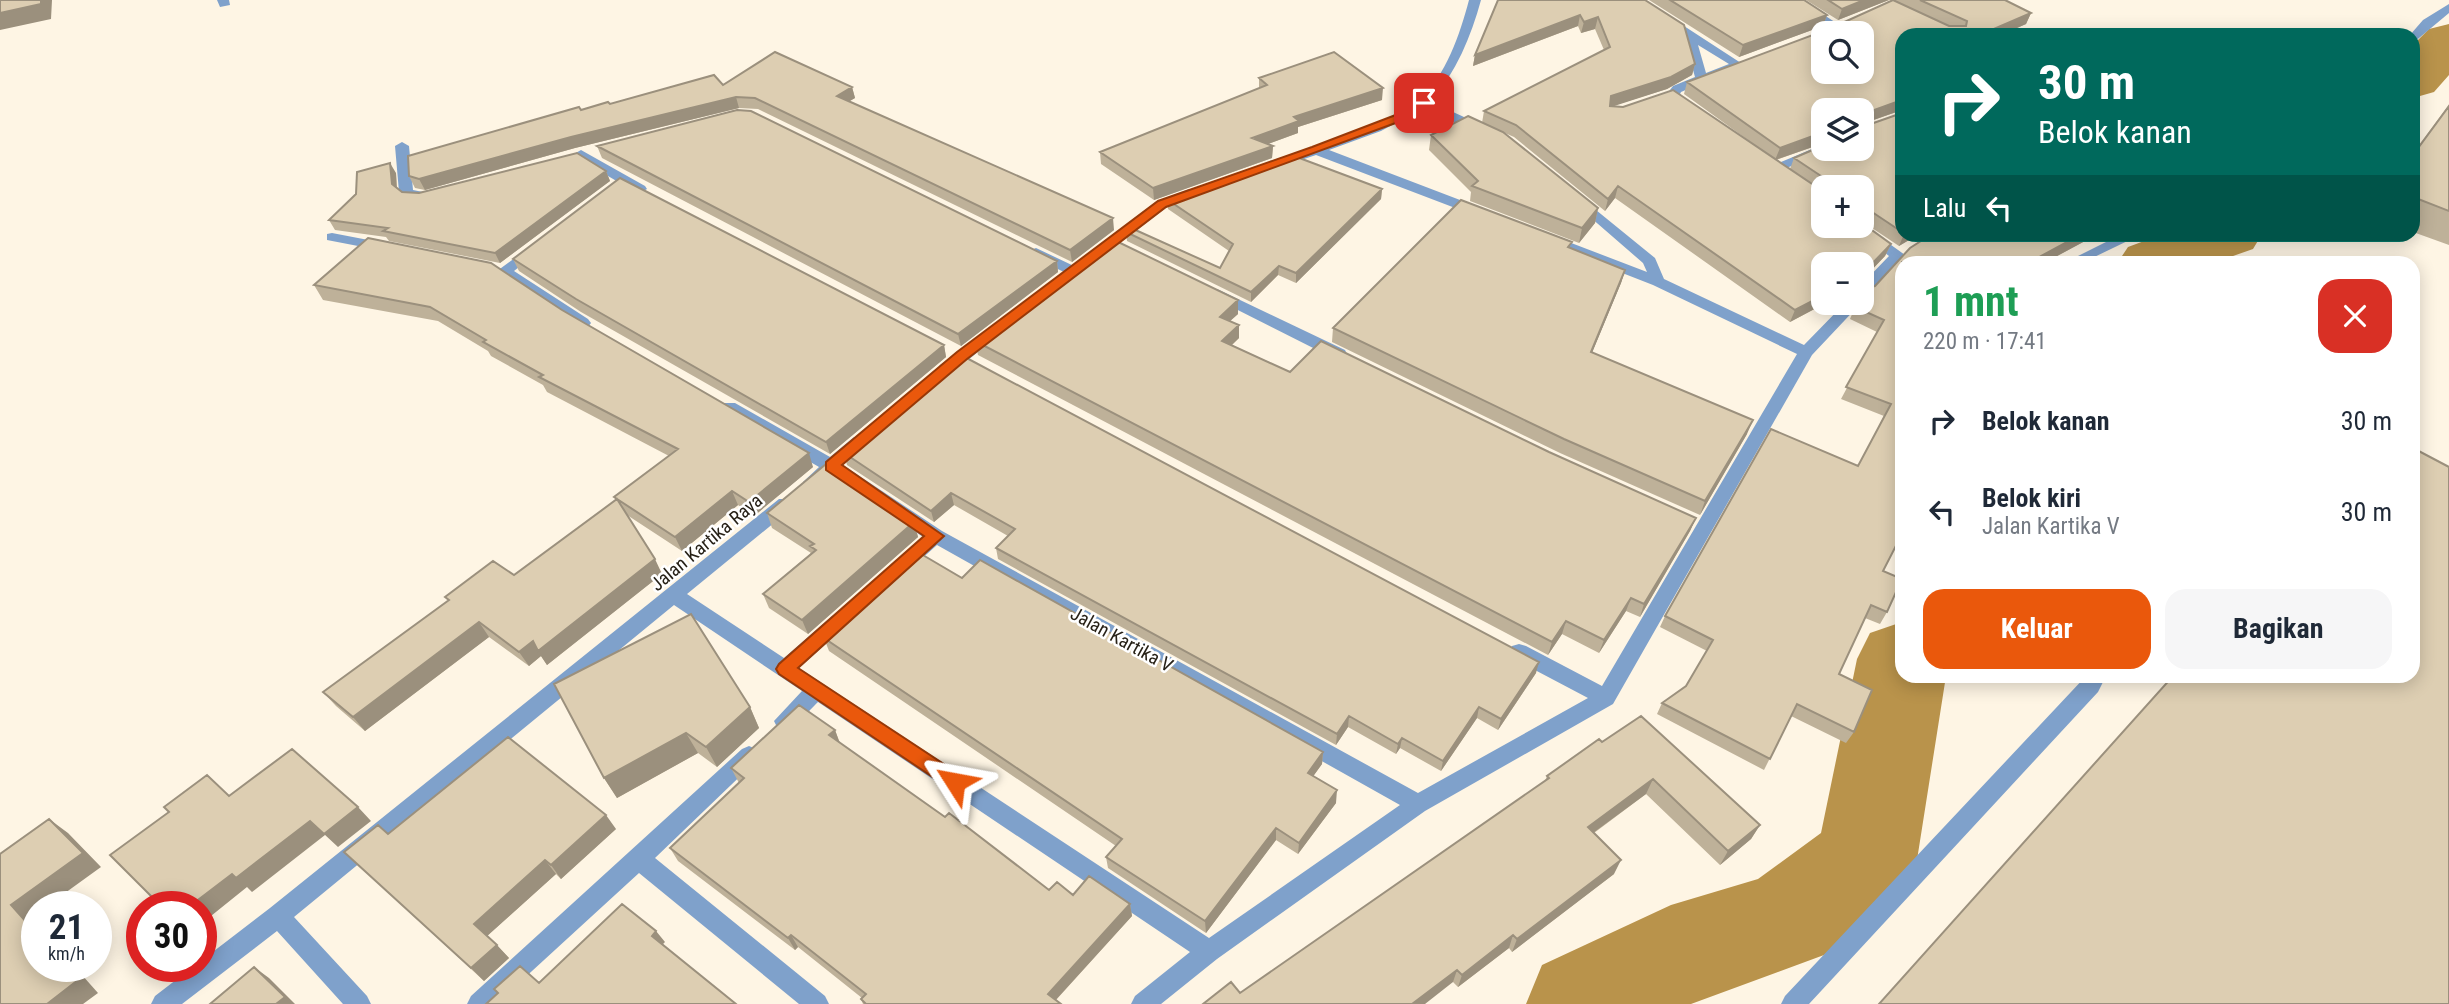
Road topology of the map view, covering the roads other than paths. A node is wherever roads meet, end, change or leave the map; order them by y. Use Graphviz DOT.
graph roads {
  1 [pos="1475,0"];
  2 [pos="1636,0"];
  3 [pos="1793,0"];
  4 [pos="2449,8"];
  5 [pos="1826,21"];
  6 [pos="2420,31"];
  7 [pos="1689,34"];
  8 [pos="1702,80"];
  9 [pos="1424,103"];
  10 [pos="1697,113"];
  11 [pos="1495,137"];
  12 [pos="402,146"];
  13 [pos="608,148"];
  14 [pos="1316,150"];
  15 [pos="1811,153"];
  16 [pos="1775,168"];
  17 [pos="1252,172"];
  18 [pos="1201,190"];
  19 [pos="1569,192"];
  20 [pos="438,194"];
  21 [pos="660,200"];
  22 [pos="1493,218"];
  23 [pos="1531,233"];
  24 [pos="1874,236"];
  25 [pos="332,237"];
  26 [pos="547,238"];
  27 [pos="2118,242"];
  28 [pos="1021,245"];
  29 [pos="398,250"];
  30 [pos="1900,256"];
  31 [pos="2086,256"];
  32 [pos="1895,261"];
  33 [pos="1874,281"];
  34 [pos="1658,282"];
  35 [pos="1199,285"];
  36 [pos="1841,315"];
  37 [pos="1006,322"];
  38 [pos="598,332"];
  39 [pos="1805,352"];
  40 [pos="1358,363"];
  41 [pos="932,381"];
  42 [pos="715,399"];
  43 [pos="871,432"];
  44 [pos="831,466"];
  45 [pos="936,536"];
  46 [pos="886,580"];
  47 [pos="675,596"];
  48 [pos="855,607"];
  49 [pos="1508,646"];
  50 [pos="785,669"];
  51 [pos="2092,683"];
  52 [pos="817,690"];
  53 [pos="1606,698"];
  54 [pos="1418,804"];
  55 [pos="639,859"];
  56 [pos="278,916"];
  57 [pos="1209,951"];
  58 [pos="163,1004"];
  59 [pos="359,1004"];
  60 [pos="479,1004"];
  61 [pos="817,1004"];
  62 [pos="1143,1004"];
  63 [pos="1793,1004"];
  1 -- 9 [label="street"];
  2 -- 7 [label="street"];
  3 -- 5 [label="street"];
  4 -- 6 [label="street"];
  7 -- 8 [label="street"];
  7 -- 8 [label="street"];
  8 -- 10 [label="street"];
  9 -- 11 [label="street"];
  9 -- 14 [label="street"];
  12 -- 20 [label="street"];
  13 -- 21 [label="street"];
  14 -- 17 [label="street"];
  14 -- 22 [label="street"];
  15 -- 16 [label="street"];
  18 -- 28 [label="street"];
  19 -- 34 [label="street"];
  23 -- 34 [label="street"];
  24 -- 30 [label="street"];
  25 -- 29 [label="street"];
  26 -- 38 [label="street"];
  27 -- 31 [label="street"];
  32 -- 33 [label="street"];
  34 -- 39 [label="street"];
  35 -- 40 [label="street"];
  36 -- 39 [label="street"];
  37 -- 41 [label="street"];
  39 -- 53 [label="street"];
  42 -- 44 [label="street, Jalan Kartika V"];
  43 -- 44 [label="street, Jalan Kartika Raya"];
  44 -- 45 [label="street, Jalan Kartika V"];
  44 -- 47 [label="street, Jalan Kartika Raya"];
  45 -- 46 [label="street"];
  45 -- 54 [label="street, Jalan Kartika V"];
  47 -- 50 [label="street"];
  47 -- 56 [label="street, Jalan Kartika Raya"];
  48 -- 50 [label="street"];
  49 -- 53 [label="street"];
  50 -- 52 [label="street"];
  51 -- 63 [label="street"];
  52 -- 55 [label="street"];
  52 -- 57 [label="street"];
  53 -- 54 [label="street"];
  54 -- 57 [label="street"];
  55 -- 60 [label="street"];
  55 -- 61 [label="street"];
  56 -- 58 [label="street, Jalan Kartika Raya"];
  56 -- 59 [label="street"];
  57 -- 62 [label="street"];
}
